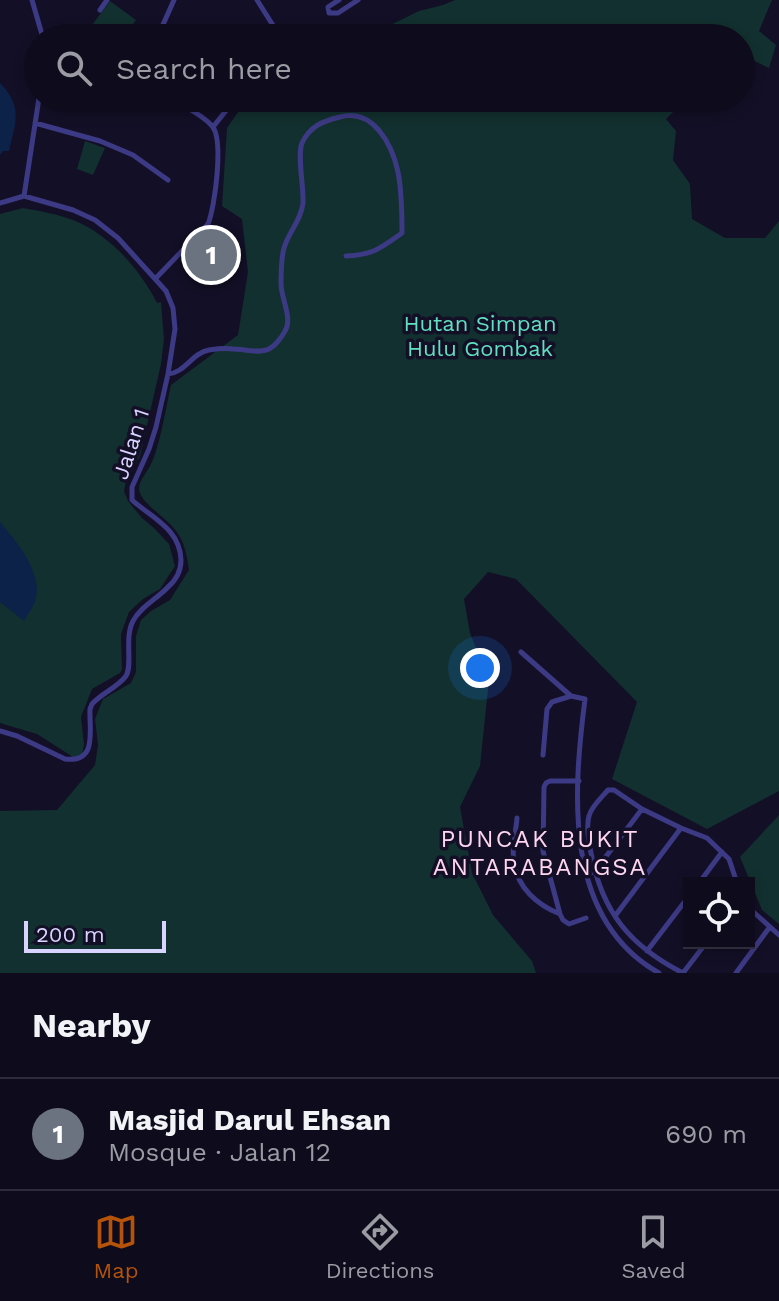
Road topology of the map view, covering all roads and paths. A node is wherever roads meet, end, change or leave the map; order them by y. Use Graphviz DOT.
graph roads {
  1 [pos="32,0"];
  2 [pos="107,0"];
  3 [pos="174,0"];
  4 [pos="257,0"];
  5 [pos="339,0"];
  6 [pos="358,0"];
  7 [pos="100,10"];
  8 [pos="39,24"];
  9 [pos="163,24"];
  10 [pos="272,24"];
  11 [pos="37,112"];
  12 [pos="191,112"];
  13 [pos="225,112"];
  14 [pos="35,123"];
  15 [pos="213,127"];
  16 [pos="168,180"];
  17 [pos="24,196"];
  18 [pos="0,203"];
  19 [pos="346,256"];
  20 [pos="155,279"];
  21 [pos="168,374"];
  22 [pos="521,652"];
  23 [pos="571,696"];
  24 [pos="0,731"];
  25 [pos="543,755"];
  26 [pos="579,781"];
  27 [pos="642,809"];
  28 [pos="517,818"];
  29 [pos="681,828"];
  30 [pos="722,852"];
  31 [pos="595,871"];
  32 [pos="587,875"];
  33 [pos="703,877"];
  34 [pos="735,877"];
  35 [pos="683,904"];
  36 [pos="560,914"];
  37 [pos="755,914"];
  38 [pos="615,916"];
  39 [pos="586,918"];
  40 [pos="769,928"];
  41 [pos="779,935"];
  42 [pos="701,949"];
  43 [pos="647,951"];
  44 [pos="659,973"];
  45 [pos="683,973"];
  46 [pos="736,973"];
  1 -- 8 [label="street"];
  2 -- 7 [label="street"];
  3 -- 9 [label="street"];
  4 -- 10 [label="street"];
  5 -- 6 [label="street"];
  11 -- 14 [label="street"];
  12 -- 15 [label="street"];
  13 -- 15 [label="street"];
  14 -- 16 [label="street"];
  14 -- 17 [label="street"];
  15 -- 20 [label="street"];
  17 -- 18 [label="street"];
  17 -- 20 [label="street, Jalan 1"];
  19 -- 21 [label="street"];
  20 -- 21 [label="street, Jalan 1"];
  21 -- 24 [label="street, Jalan 1"];
  22 -- 23 [label="street"];
  23 -- 25 [label="street"];
  23 -- 26 [label="street"];
  26 -- 32 [label="street"];
  26 -- 36 [label="street"];
  27 -- 29 [label="street"];
  27 -- 31 [label="street"];
  27 -- 31 [label="street"];
  28 -- 36 [label="street"];
  29 -- 30 [label="street"];
  29 -- 38 [label="street"];
  30 -- 33 [label="street"];
  30 -- 34 [label="street"];
  31 -- 32 [label="street"];
  31 -- 38 [label="street"];
  32 -- 44 [label="street"];
  35 -- 43 [label="street"];
  36 -- 39 [label="street"];
  37 -- 40 [label="street"];
  38 -- 43 [label="street"];
  40 -- 41 [label="street"];
  40 -- 46 [label="street"];
  42 -- 45 [label="street"];
  43 -- 45 [label="street"];
}
